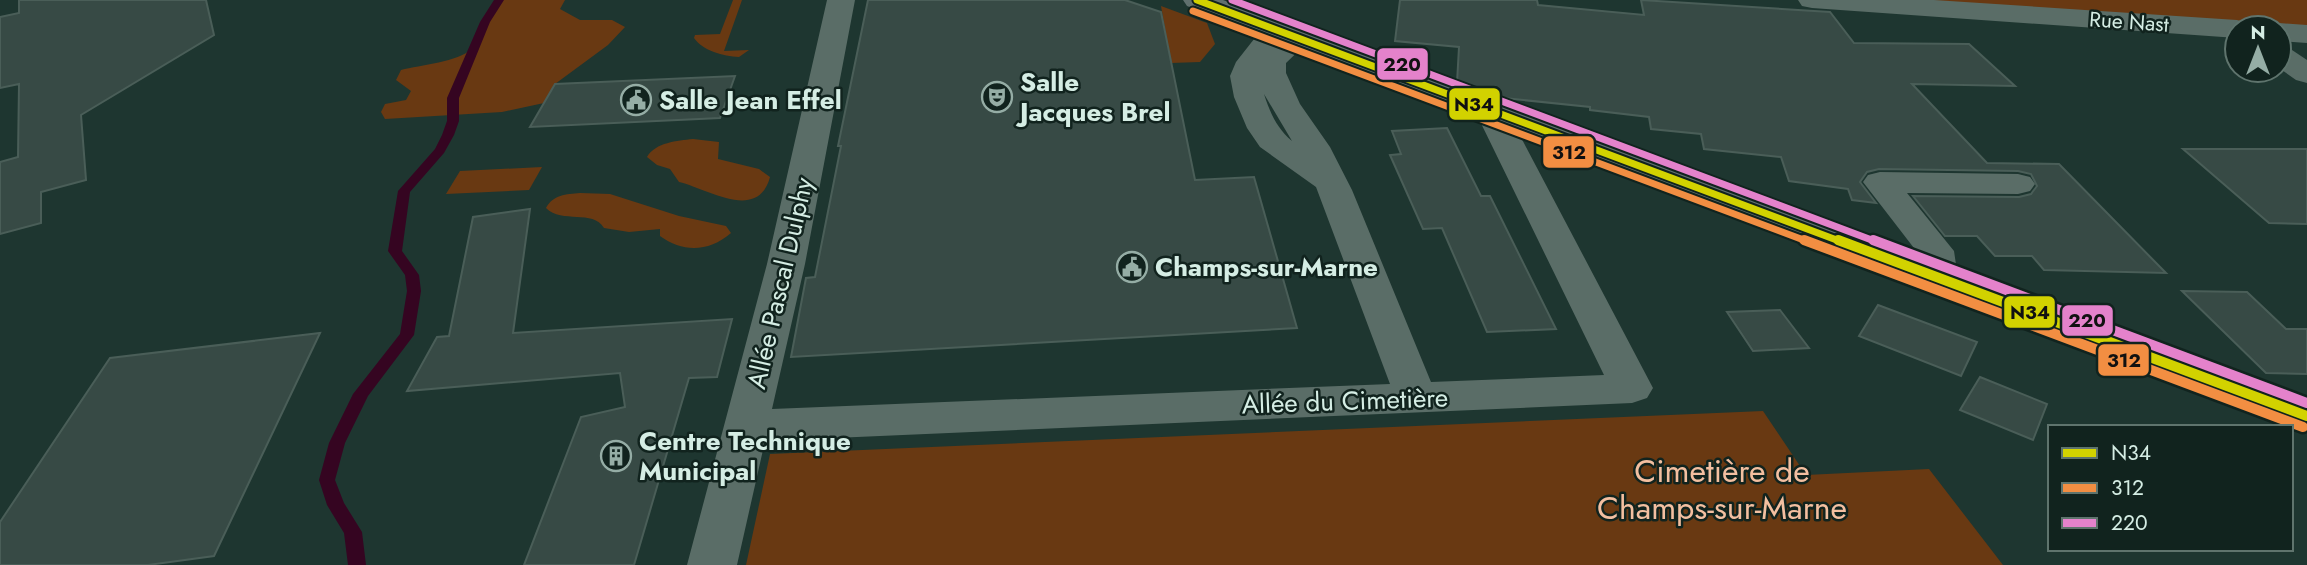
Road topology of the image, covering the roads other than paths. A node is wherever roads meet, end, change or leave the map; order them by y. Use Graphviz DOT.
graph roads {
  1 [pos="841,0"];
  2 [pos="1197,0"];
  3 [pos="1812,0"];
  4 [pos="2223,28"];
  5 [pos="1287,34"];
  6 [pos="1490,109"];
  7 [pos="2018,184"];
  8 [pos="1940,278"];
  9 [pos="1417,398"];
  10 [pos="2307,416"];
  11 [pos="746,426"];
  12 [pos="712,565"];
  1 -- 11 [label="street, Allée Pascal Dulphy"];
  2 -- 5 [label="main road"];
  3 -- 4 [label="street, Rue Nast"];
  5 -- 6 [label="main road"];
  5 -- 9 [label="street"];
  6 -- 8 [label="main road"];
  6 -- 9 [label="street, Allée du Cimetière"];
  7 -- 8 [label="street"];
  8 -- 10 [label="main road"];
  9 -- 11 [label="street, Allée du Cimetière"];
  11 -- 12 [label="street, Allée Pascal Dulphy"];
}
